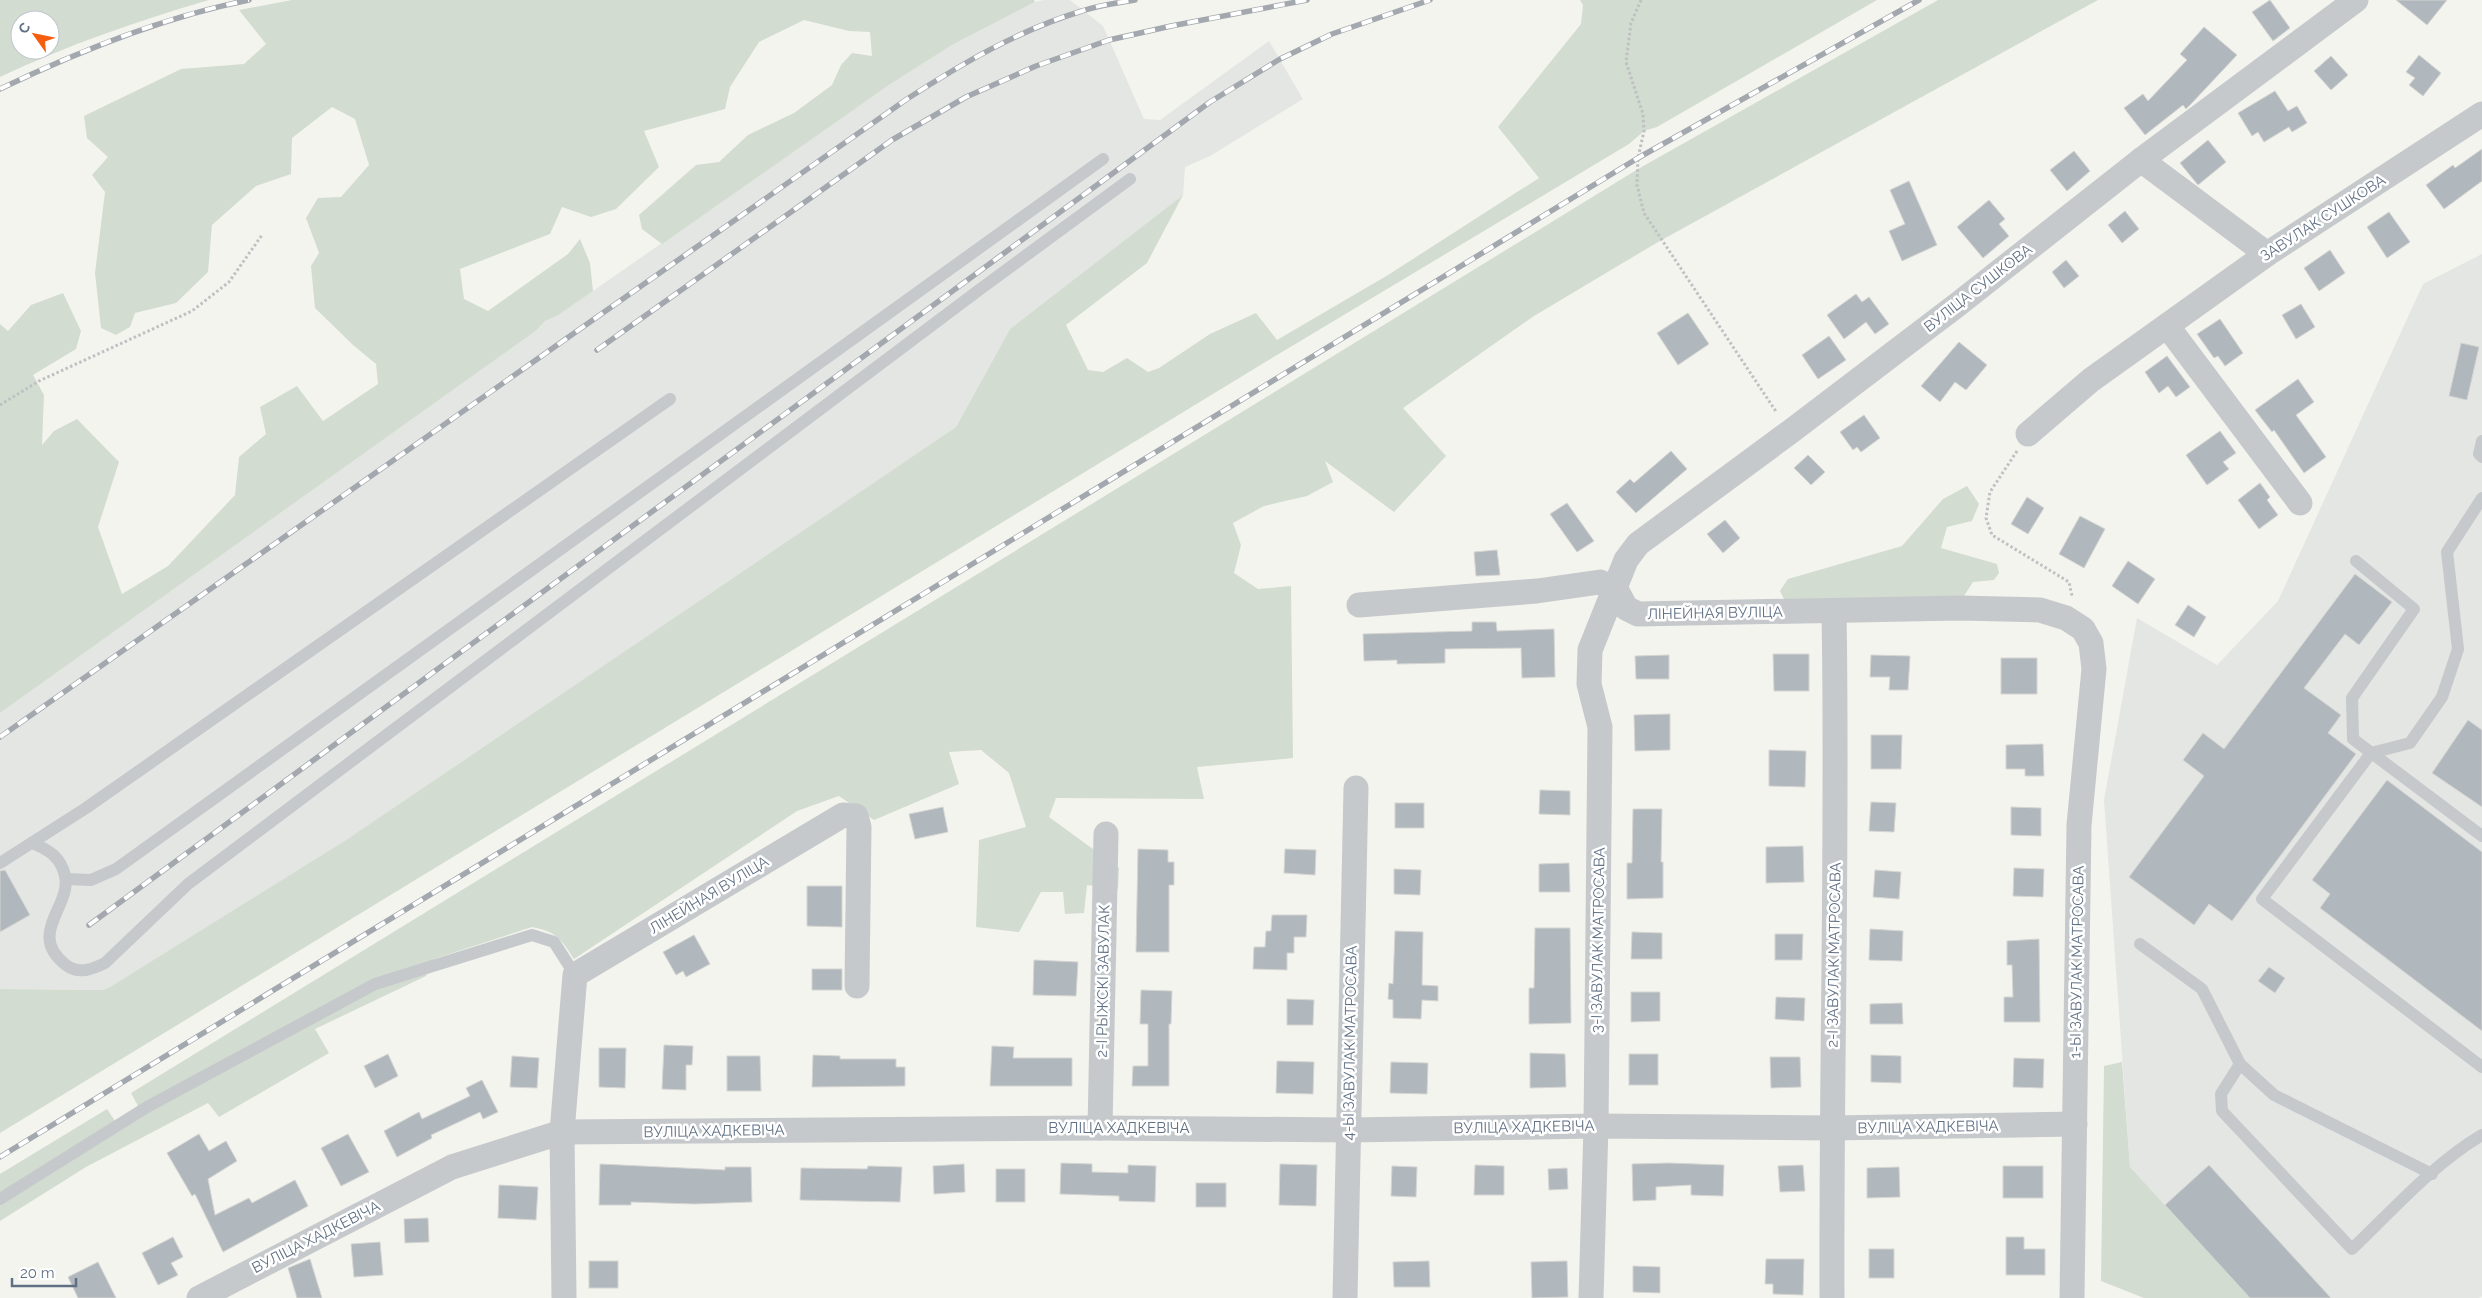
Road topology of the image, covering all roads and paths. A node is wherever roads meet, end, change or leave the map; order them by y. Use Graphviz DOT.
graph roads {
  1 [pos="1641,0"];
  2 [pos="2356,0"];
  3 [pos="2482,114"];
  4 [pos="1103,159"];
  5 [pos="2141,160"];
  6 [pos="1130,179"];
  7 [pos="262,236"];
  8 [pos="2267,254"];
  9 [pos="2168,327"];
  10 [pos="670,398"];
  11 [pos="0,405"];
  12 [pos="1790,432"];
  13 [pos="2028,434"];
  14 [pos="2482,441"];
  15 [pos="2482,457"];
  16 [pos="2482,498"];
  17 [pos="2300,503"];
  18 [pos="2356,561"];
  19 [pos="1616,588"];
  20 [pos="1359,605"];
  21 [pos="1834,611"];
  22 [pos="2074,624"];
  23 [pos="2371,753"];
  24 [pos="1356,788"];
  25 [pos="1106,834"];
  26 [pos="2482,836"];
  27 [pos="32,843"];
  28 [pos="0,863"];
  29 [pos="66,879"];
  30 [pos="2140,944"];
  31 [pos="575,975"];
  32 [pos="856,986"];
  33 [pos="2240,1064"];
  34 [pos="2482,1067"];
  35 [pos="2075,1124"];
  36 [pos="1596,1126"];
  37 [pos="1100,1128"];
  38 [pos="1831,1128"];
  39 [pos="1348,1130"];
  40 [pos="562,1132"];
  41 [pos="2482,1135"];
  42 [pos="2432,1174"];
  43 [pos="0,1199"];
  44 [pos="199,1298"];
  45 [pos="564,1298"];
  46 [pos="1345,1298"];
  47 [pos="1591,1298"];
  48 [pos="1832,1298"];
  49 [pos="2072,1298"];
  1 -- 12 [label="path"];
  2 -- 5 [label="street, ВУЛІЦА СУШКОВА"];
  3 -- 8 [label="street, ЗАВУЛАК СУШКОВА"];
  4 -- 29 [label="lane"];
  5 -- 8 [label="street"];
  5 -- 12 [label="street, ВУЛІЦА СУШКОВА"];
  6 -- 29 [label="lane"];
  7 -- 11 [label="path"];
  8 -- 9 [label="street, ЗАВУЛАК СУШКОВА"];
  9 -- 13 [label="street, ЗАВУЛАК СУШКОВА"];
  9 -- 17 [label="street"];
  10 -- 27 [label="lane"];
  12 -- 19 [label="street, ВУЛІЦА СУШКОВА"];
  13 -- 22 [label="path"];
  14 -- 15 [label="lane"];
  16 -- 23 [label="lane"];
  18 -- 23 [label="lane"];
  19 -- 20 [label="street"];
  19 -- 21 [label="street, ЛІНЕЙНАЯ ВУЛІЦА"];
  19 -- 36 [label="street, 3-І ЗАВУЛАК МАТРОСАВА"];
  21 -- 22 [label="street, ЛІНЕЙНАЯ ВУЛІЦА"];
  21 -- 38 [label="street, 2-І ЗАВУЛАК МАТРОСАВА"];
  22 -- 35 [label="street, 1-Ы ЗАВУЛАК МАТРОСАВА"];
  23 -- 26 [label="lane"];
  23 -- 34 [label="lane"];
  24 -- 39 [label="street, 4-Ы ЗАВУЛАК МАТРОСАВА"];
  25 -- 37 [label="street, 2-І РЫЖСКІ ЗАВУЛАК"];
  27 -- 28 [label="lane"];
  27 -- 29 [label="lane"];
  30 -- 33 [label="lane"];
  31 -- 32 [label="street, ЛІНЕЙНАЯ ВУЛІЦА"];
  31 -- 40 [label="street"];
  31 -- 43 [label="lane"];
  33 -- 42 [label="lane"];
  33 -- 42 [label="lane"];
  35 -- 38 [label="street, ВУЛІЦА ХАДКЕВІЧА"];
  35 -- 49 [label="street, 1-Ы ЗАВУЛАК МАТРОСАВА"];
  36 -- 38 [label="street, ВУЛІЦА ХАДКЕВІЧА"];
  36 -- 39 [label="street, ВУЛІЦА ХАДКЕВІЧА"];
  36 -- 47 [label="street, 3-І ЗАВУЛАК МАТРОСАВА"];
  37 -- 39 [label="street, ВУЛІЦА ХАДКЕВІЧА"];
  37 -- 40 [label="street, ВУЛІЦА ХАДКЕВІЧА"];
  38 -- 48 [label="street, 2-І ЗАВУЛАК МАТРОСАВА"];
  39 -- 46 [label="street, 4-Ы ЗАВУЛАК МАТРОСАВА"];
  40 -- 44 [label="street, ВУЛІЦА ХАДКЕВІЧА"];
  40 -- 45 [label="street"];
  41 -- 42 [label="lane"];
}
